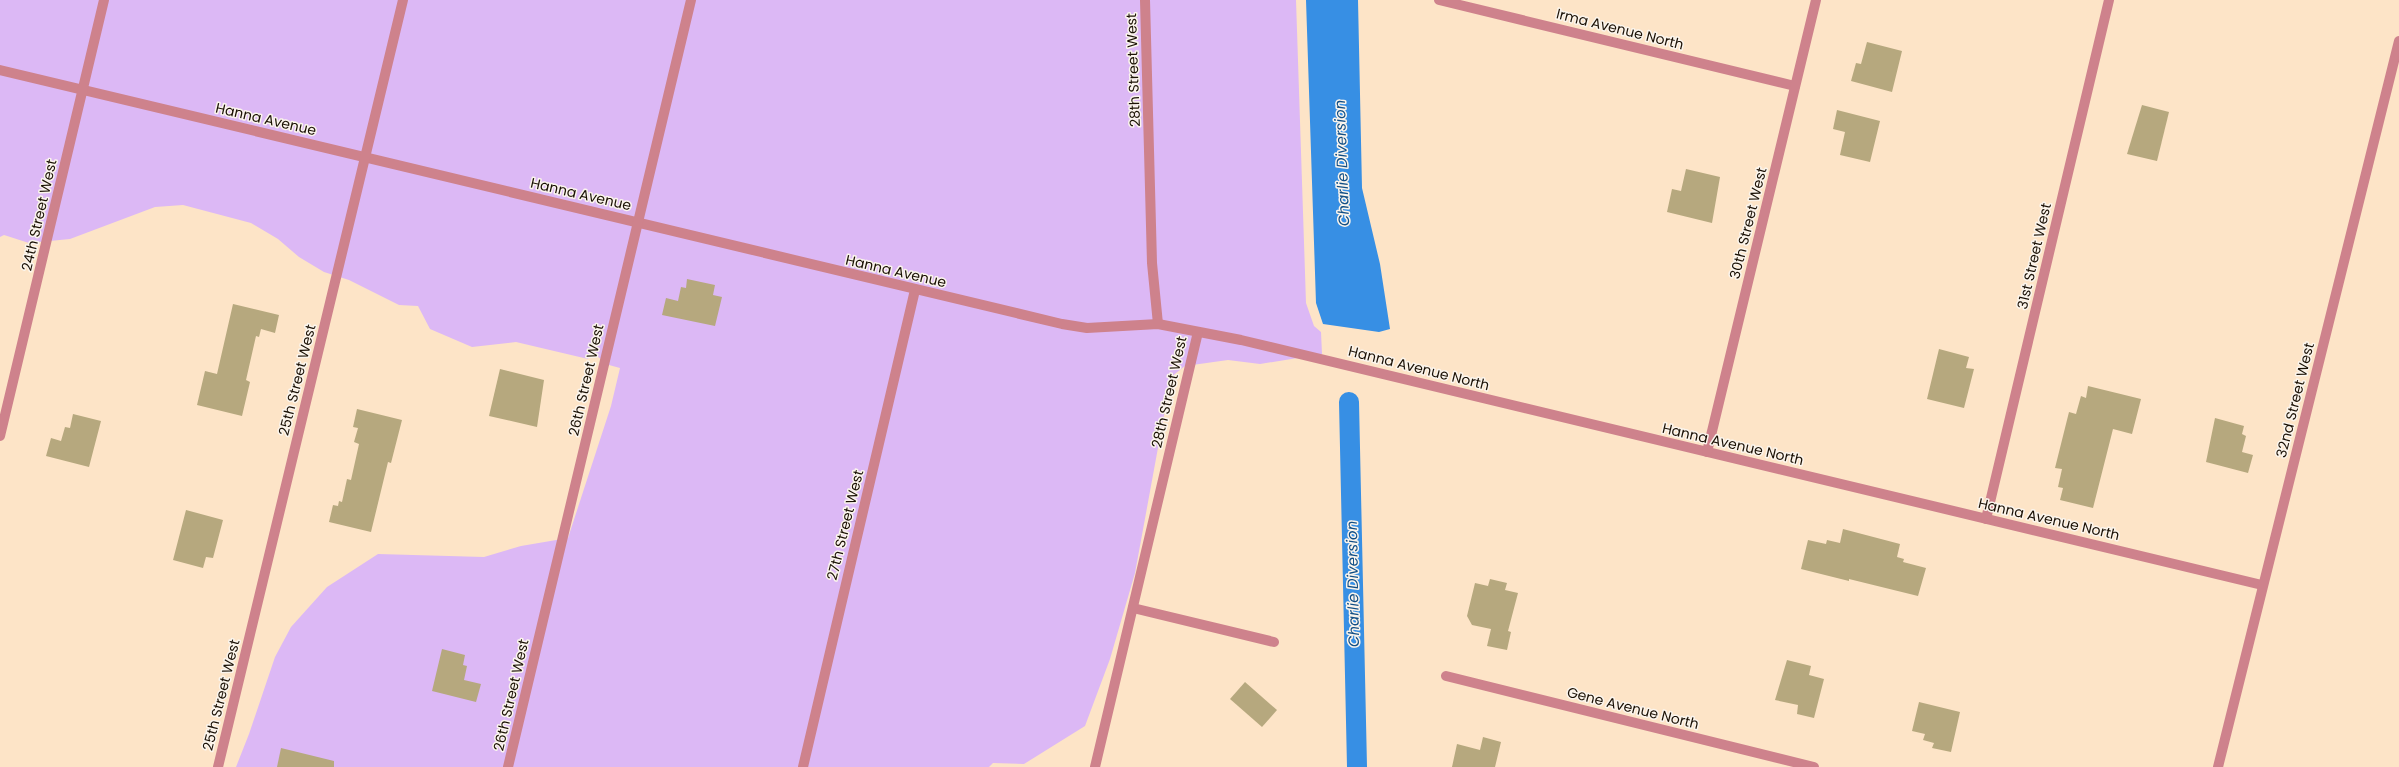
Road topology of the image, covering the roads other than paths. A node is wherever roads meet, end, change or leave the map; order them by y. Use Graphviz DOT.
graph roads {
  1 [pos="104,0"];
  2 [pos="403,0"];
  3 [pos="691,0"];
  4 [pos="1145,0"];
  5 [pos="1439,0"];
  6 [pos="1816,0"];
  7 [pos="2109,0"];
  8 [pos="2399,41"];
  9 [pos="0,70"];
  10 [pos="1796,86"];
  11 [pos="83,90"];
  12 [pos="365,157"];
  13 [pos="638,222"];
  14 [pos="915,290"];
  15 [pos="1158,324"];
  16 [pos="1198,332"];
  17 [pos="0,436"];
  18 [pos="1707,452"];
  19 [pos="1986,519"];
  20 [pos="2262,585"];
  21 [pos="1133,608"];
  22 [pos="1274,642"];
  23 [pos="1446,676"];
  24 [pos="218,767"];
  25 [pos="508,767"];
  26 [pos="803,767"];
  27 [pos="1094,767"];
  28 [pos="1814,767"];
  29 [pos="2218,767"];
  1 -- 11 [label="street, 24th Street West"];
  2 -- 12 [label="street, 25th Street West"];
  3 -- 13 [label="street, 26th Street West"];
  4 -- 15 [label="street, 28th Street West"];
  5 -- 10 [label="street, Irma Avenue North"];
  6 -- 10 [label="street, 30th Street West"];
  7 -- 19 [label="street, 31st Street West"];
  8 -- 20 [label="street, 32nd Street West"];
  9 -- 11 [label="street, Hanna Avenue"];
  10 -- 18 [label="street, 30th Street West"];
  11 -- 12 [label="street, Hanna Avenue"];
  11 -- 17 [label="street, 24th Street West"];
  12 -- 13 [label="street, Hanna Avenue"];
  12 -- 24 [label="street, 25th Street West"];
  13 -- 14 [label="street, Hanna Avenue"];
  13 -- 25 [label="street, 26th Street West"];
  14 -- 15 [label="street, Hanna Avenue"];
  14 -- 26 [label="street, 27th Street West"];
  15 -- 16 [label="street, 28th Street West"];
  16 -- 18 [label="street, Hanna Avenue North"];
  16 -- 21 [label="street, 28th Street West"];
  18 -- 19 [label="street, Hanna Avenue North"];
  19 -- 20 [label="street, Hanna Avenue North"];
  20 -- 29 [label="street, 32nd Street West"];
  21 -- 22 [label="street"];
  21 -- 27 [label="street, 28th Street West"];
  23 -- 28 [label="street, Gene Avenue North"];
}
